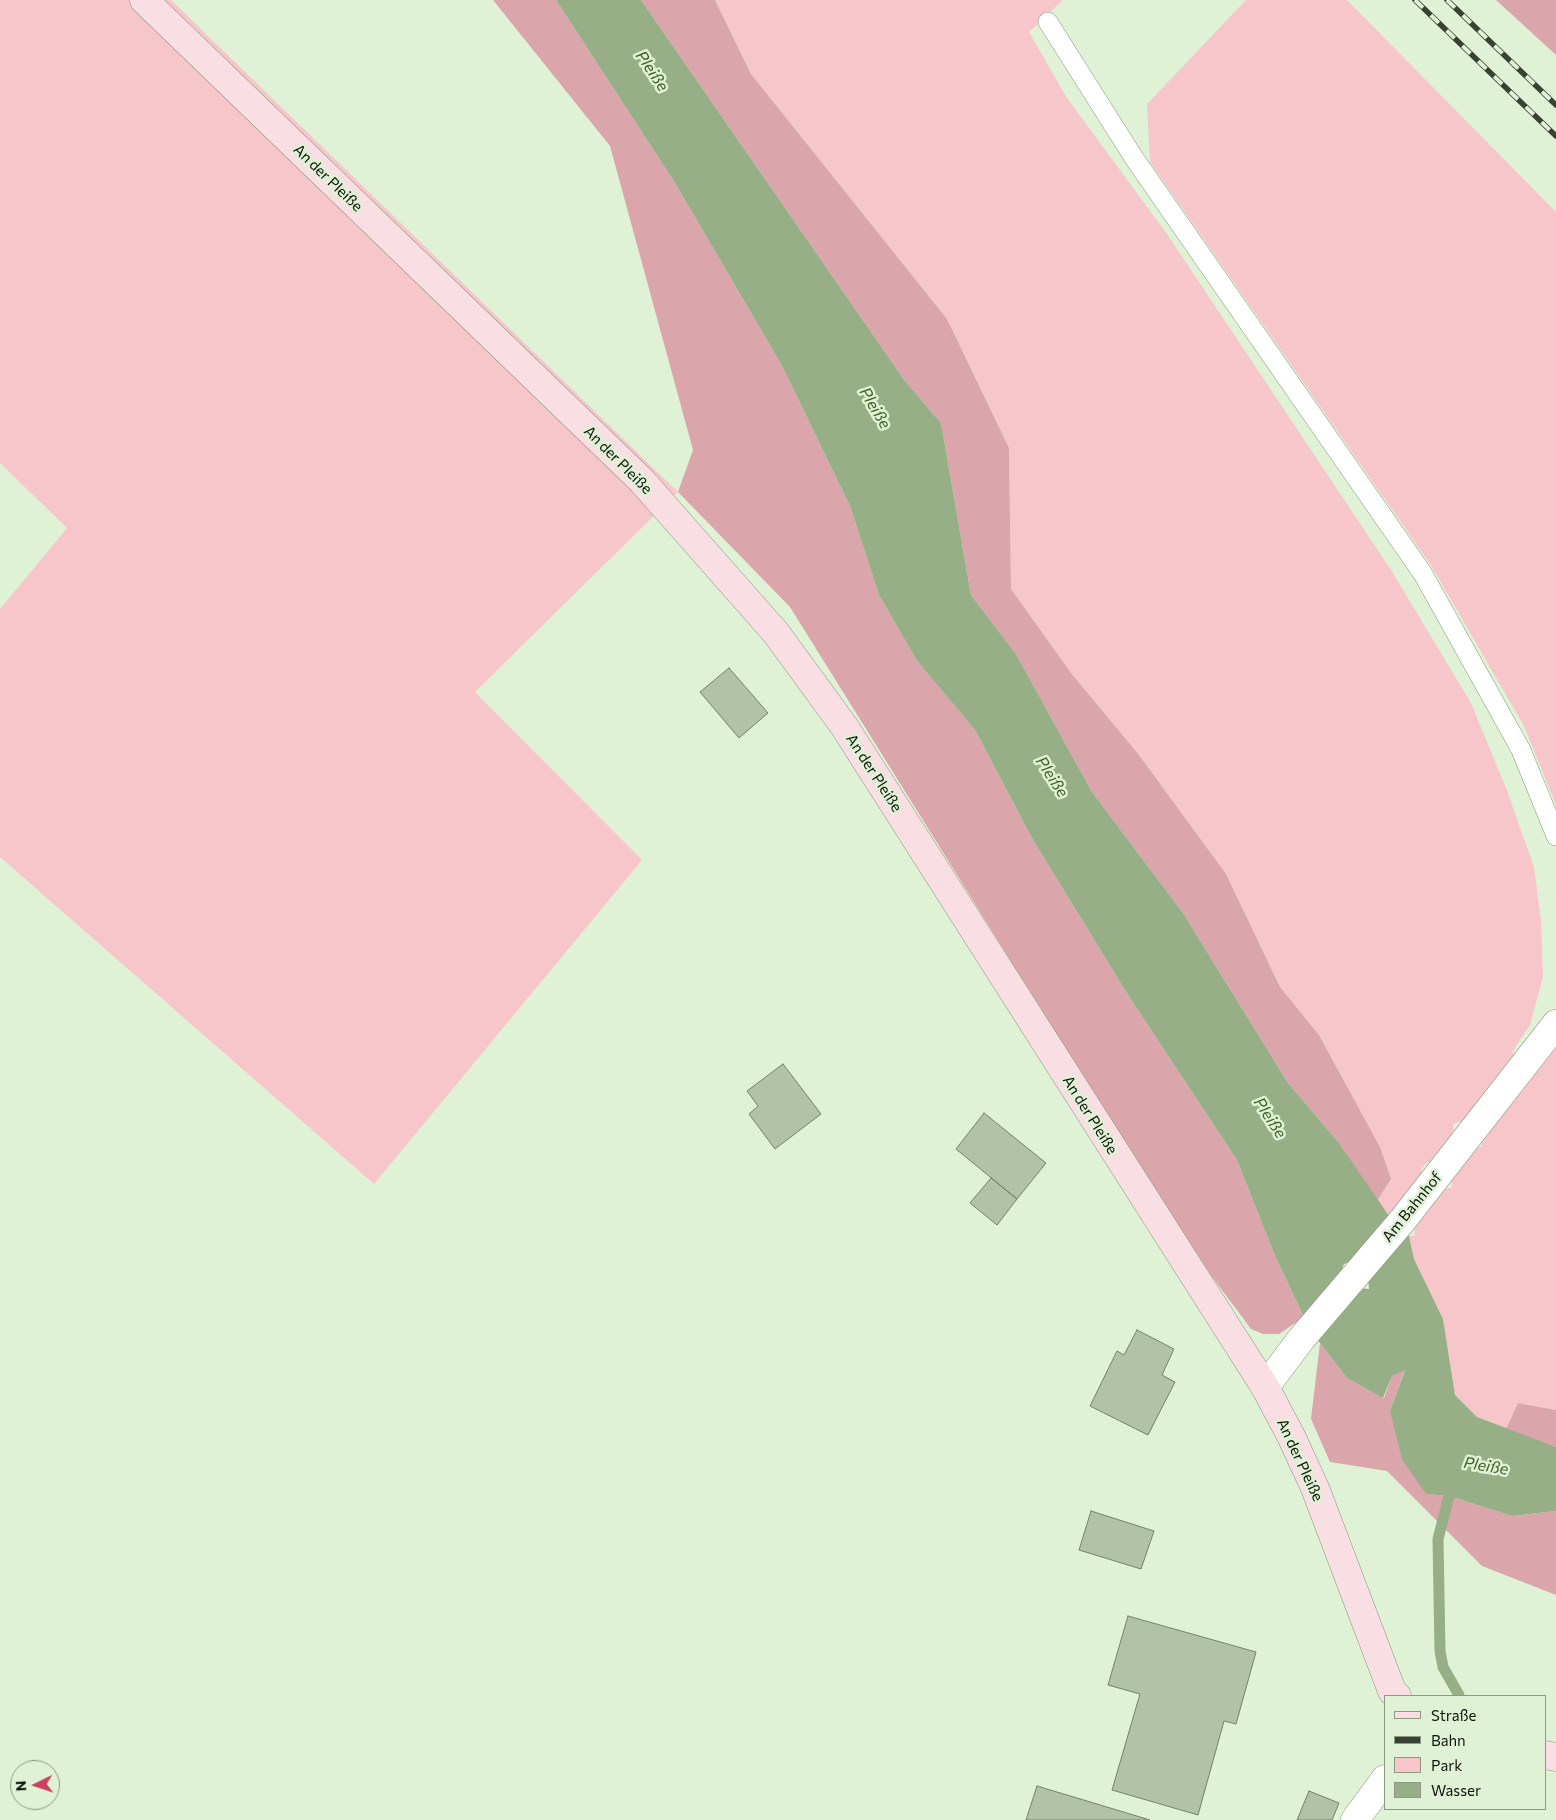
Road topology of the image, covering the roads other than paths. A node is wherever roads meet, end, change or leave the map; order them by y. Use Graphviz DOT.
graph roads {
  1 [pos="144,0"];
  2 [pos="1048,22"];
  3 [pos="1556,836"];
  4 [pos="1556,1024"];
  5 [pos="1264,1387"];
  6 [pos="1396,1695"];
  7 [pos="1384,1780"];
  8 [pos="1355,1820"];
  1 -- 5 [label="street, An der Pleiße"];
  2 -- 3 [label="lane"];
  4 -- 5 [label="street, Am Bahnhof"];
  5 -- 6 [label="street, An der Pleiße"];
  7 -- 8 [label="street"];
}
